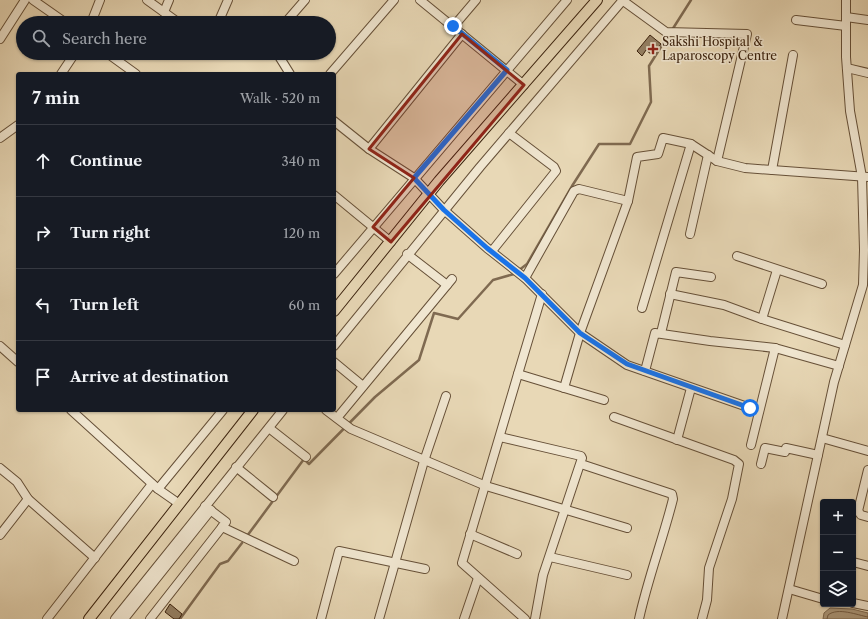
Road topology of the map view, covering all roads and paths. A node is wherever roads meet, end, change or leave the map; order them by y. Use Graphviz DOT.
graph roads {
  1 [pos="25,0"];
  2 [pos="33,0"];
  3 [pos="100,0"];
  4 [pos="147,0"];
  5 [pos="169,0"];
  6 [pos="228,0"];
  7 [pos="305,0"];
  8 [pos="394,0"];
  9 [pos="420,0"];
  10 [pos="476,0"];
  11 [pos="567,0"];
  12 [pos="597,0"];
  13 [pos="622,0"];
  14 [pos="846,0"];
  15 [pos="164,12"];
  16 [pos="56,16"];
  17 [pos="94,16"];
  18 [pos="169,16"];
  19 [pos="221,16"];
  20 [pos="291,16"];
  21 [pos="846,17"];
  22 [pos="796,20"];
  23 [pos="868,20"];
  24 [pos="453,26"];
  25 [pos="846,26"];
  26 [pos="462,34"];
  27 [pos="0,39"];
  28 [pos="793,55"];
  29 [pos="70,60"];
  30 [pos="117,60"];
  31 [pos="281,60"];
  32 [pos="846,68"];
  33 [pos="507,70"];
  34 [pos="62,72"];
  35 [pos="133,72"];
  36 [pos="289,72"];
  37 [pos="332,72"];
  38 [pos="868,73"];
  39 [pos="524,85"];
  40 [pos="336,123"];
  41 [pos="16,126"];
  42 [pos="508,133"];
  43 [pos="0,138"];
  44 [pos="691,144"];
  45 [pos="369,149"];
  46 [pos="708,155"];
  47 [pos="717,161"];
  48 [pos="772,170"];
  49 [pos="865,177"];
  50 [pos="414,178"];
  51 [pos="428,195"];
  52 [pos="336,197"];
  53 [pos="628,201"];
  54 [pos="865,205"];
  55 [pos="444,210"];
  56 [pos="373,227"];
  57 [pos="690,234"];
  58 [pos="391,242"];
  59 [pos="866,250"];
  60 [pos="492,251"];
  61 [pos="407,254"];
  62 [pos="737,256"];
  63 [pos="777,270"];
  64 [pos="336,272"];
  65 [pos="525,278"];
  66 [pos="711,278"];
  67 [pos="822,284"];
  68 [pos="866,286"];
  69 [pos="542,294"];
  70 [pos="670,294"];
  71 [pos="642,308"];
  72 [pos="336,309"];
  73 [pos="762,319"];
  74 [pos="580,333"];
  75 [pos="661,333"];
  76 [pos="336,343"];
  77 [pos="845,344"];
  78 [pos="0,346"];
  79 [pos="775,348"];
  80 [pos="16,360"];
  81 [pos="336,364"];
  82 [pos="838,366"];
  83 [pos="645,371"];
  84 [pos="518,374"];
  85 [pos="363,386"];
  86 [pos="564,388"];
  87 [pos="691,388"];
  88 [pos="446,396"];
  89 [pos="604,400"];
  90 [pos="759,411"];
  91 [pos="73,412"];
  92 [pos="221,412"];
  93 [pos="251,412"];
  94 [pos="281,412"];
  95 [pos="329,412"];
  96 [pos="614,417"];
  97 [pos="337,418"];
  98 [pos="268,428"];
  99 [pos="500,437"];
  100 [pos="822,438"];
  101 [pos="677,440"];
  102 [pos="751,445"];
  103 [pos="868,451"];
  104 [pos="818,455"];
  105 [pos="306,457"];
  106 [pos="424,462"];
  107 [pos="581,464"];
  108 [pos="761,464"];
  109 [pos="0,468"];
  110 [pos="236,468"];
  111 [pos="868,470"];
  112 [pos="486,486"];
  113 [pos="155,487"];
  114 [pos="273,497"];
  115 [pos="28,499"];
  116 [pos="178,503"];
  117 [pos="208,508"];
  118 [pos="566,509"];
  119 [pos="868,517"];
  120 [pos="222,527"];
  121 [pos="626,528"];
  122 [pos="470,534"];
  123 [pos="0,535"];
  124 [pos="517,554"];
  125 [pos="550,557"];
  126 [pos="95,558"];
  127 [pos="294,561"];
  128 [pos="395,563"];
  129 [pos="856,563"];
  130 [pos="868,566"];
  131 [pos="425,570"];
  132 [pos="627,575"];
  133 [pos="478,578"];
  134 [pos="789,589"];
  135 [pos="820,598"];
  136 [pos="856,604"];
  137 [pos="868,606"];
  138 [pos="48,619"];
  139 [pos="89,619"];
  140 [pos="115,619"];
  141 [pos="124,619"];
  142 [pos="150,619"];
  143 [pos="321,619"];
  144 [pos="379,619"];
  145 [pos="464,619"];
  146 [pos="525,619"];
  147 [pos="535,619"];
  148 [pos="639,619"];
  149 [pos="702,619"];
  150 [pos="782,619"];
  1 -- 27 [label="street"];
  2 -- 16 [label="street"];
  3 -- 17 [label="street"];
  4 -- 15 [label="street"];
  5 -- 15 [label="street"];
  6 -- 19 [label="street"];
  7 -- 20 [label="street"];
  8 -- 37 [label="street"];
  9 -- 24 [label="street"];
  10 -- 24 [label="street"];
  11 -- 33 [label="street"];
  12 -- 39 [label="main road"];
  13 -- 42 [label="street"];
  13 -- 47 [label="street"];
  14 -- 21 [label="street"];
  15 -- 18 [label="street"];
  21 -- 23 [label="street"];
  21 -- 25 [label="street"];
  22 -- 25 [label="street"];
  24 -- 26 [label="street"];
  25 -- 32 [label="street"];
  26 -- 33 [label="street"];
  26 -- 45 [label="street"];
  28 -- 48 [label="street"];
  29 -- 34 [label="street"];
  30 -- 35 [label="street"];
  31 -- 36 [label="street"];
  32 -- 38 [label="street"];
  32 -- 49 [label="street"];
  33 -- 39 [label="street"];
  33 -- 50 [label="street"];
  39 -- 51 [label="main road"];
  40 -- 45 [label="street"];
  41 -- 43 [label="street"];
  42 -- 55 [label="street"];
  42 -- 60 [label="street"];
  44 -- 46 [label="street"];
  44 -- 53 [label="street"];
  44 -- 71 [label="street"];
  45 -- 50 [label="street"];
  46 -- 47 [label="street"];
  46 -- 57 [label="street"];
  47 -- 48 [label="street"];
  48 -- 49 [label="street"];
  49 -- 54 [label="street"];
  50 -- 51 [label="street"];
  50 -- 56 [label="street"];
  51 -- 55 [label="street"];
  51 -- 58 [label="main road"];
  52 -- 56 [label="street"];
  53 -- 65 [label="street"];
  53 -- 74 [label="street"];
  54 -- 59 [label="street"];
  55 -- 60 [label="street"];
  55 -- 61 [label="street"];
  56 -- 58 [label="street"];
  56 -- 64 [label="street"];
  58 -- 72 [label="main road"];
  59 -- 68 [label="street"];
  60 -- 65 [label="street"];
  61 -- 76 [label="street"];
  61 -- 85 [label="street"];
  62 -- 63 [label="street"];
  63 -- 67 [label="street"];
  63 -- 73 [label="street"];
  65 -- 69 [label="street"];
  66 -- 70 [label="street"];
  68 -- 77 [label="street"];
  69 -- 74 [label="street"];
  69 -- 84 [label="street"];
  70 -- 73 [label="street"];
  70 -- 75 [label="street"];
  73 -- 77 [label="street"];
  74 -- 83 [label="street"];
  74 -- 86 [label="street"];
  75 -- 79 [label="street"];
  75 -- 83 [label="street"];
  77 -- 82 [label="street"];
  78 -- 80 [label="street"];
  79 -- 82 [label="street"];
  79 -- 90 [label="street"];
  81 -- 85 [label="street"];
  82 -- 100 [label="street"];
  83 -- 87 [label="street"];
  84 -- 86 [label="street"];
  84 -- 99 [label="street"];
  85 -- 97 [label="street"];
  86 -- 89 [label="street"];
  87 -- 90 [label="street"];
  87 -- 101 [label="street"];
  88 -- 106 [label="street"];
  90 -- 102 [label="street"];
  91 -- 113 [label="street"];
  92 -- 113 [label="street"];
  93 -- 116 [label="main road"];
  94 -- 98 [label="street"];
  95 -- 97 [label="street"];
  96 -- 101 [label="street"];
  97 -- 106 [label="street"];
  98 -- 105 [label="street"];
  98 -- 110 [label="street"];
  99 -- 107 [label="street"];
  99 -- 112 [label="street"];
  100 -- 103 [label="street"];
  100 -- 104 [label="street"];
  101 -- 149 [label="street"];
  104 -- 108 [label="street"];
  104 -- 134 [label="street"];
  106 -- 112 [label="street"];
  106 -- 128 [label="street"];
  107 -- 118 [label="street"];
  107 -- 148 [label="street"];
  109 -- 115 [label="street"];
  110 -- 114 [label="street"];
  110 -- 117 [label="street"];
  111 -- 119 [label="street"];
  112 -- 118 [label="street"];
  112 -- 122 [label="street"];
  113 -- 116 [label="street"];
  113 -- 126 [label="street"];
  115 -- 123 [label="street"];
  115 -- 126 [label="street"];
  116 -- 139 [label="main road"];
  117 -- 120 [label="street"];
  117 -- 140 [label="street"];
  117 -- 141 [label="street"];
  118 -- 121 [label="street"];
  118 -- 125 [label="street"];
  120 -- 127 [label="street"];
  120 -- 142 [label="street"];
  122 -- 124 [label="street"];
  122 -- 133 [label="street"];
  125 -- 132 [label="street"];
  125 -- 147 [label="street"];
  126 -- 138 [label="street"];
  128 -- 131 [label="street"];
  128 -- 143 [label="street"];
  128 -- 144 [label="street"];
  129 -- 130 [label="street"];
  133 -- 145 [label="street"];
  133 -- 146 [label="street"];
  134 -- 135 [label="street"];
  134 -- 150 [label="street"];
  136 -- 137 [label="street"];
}
